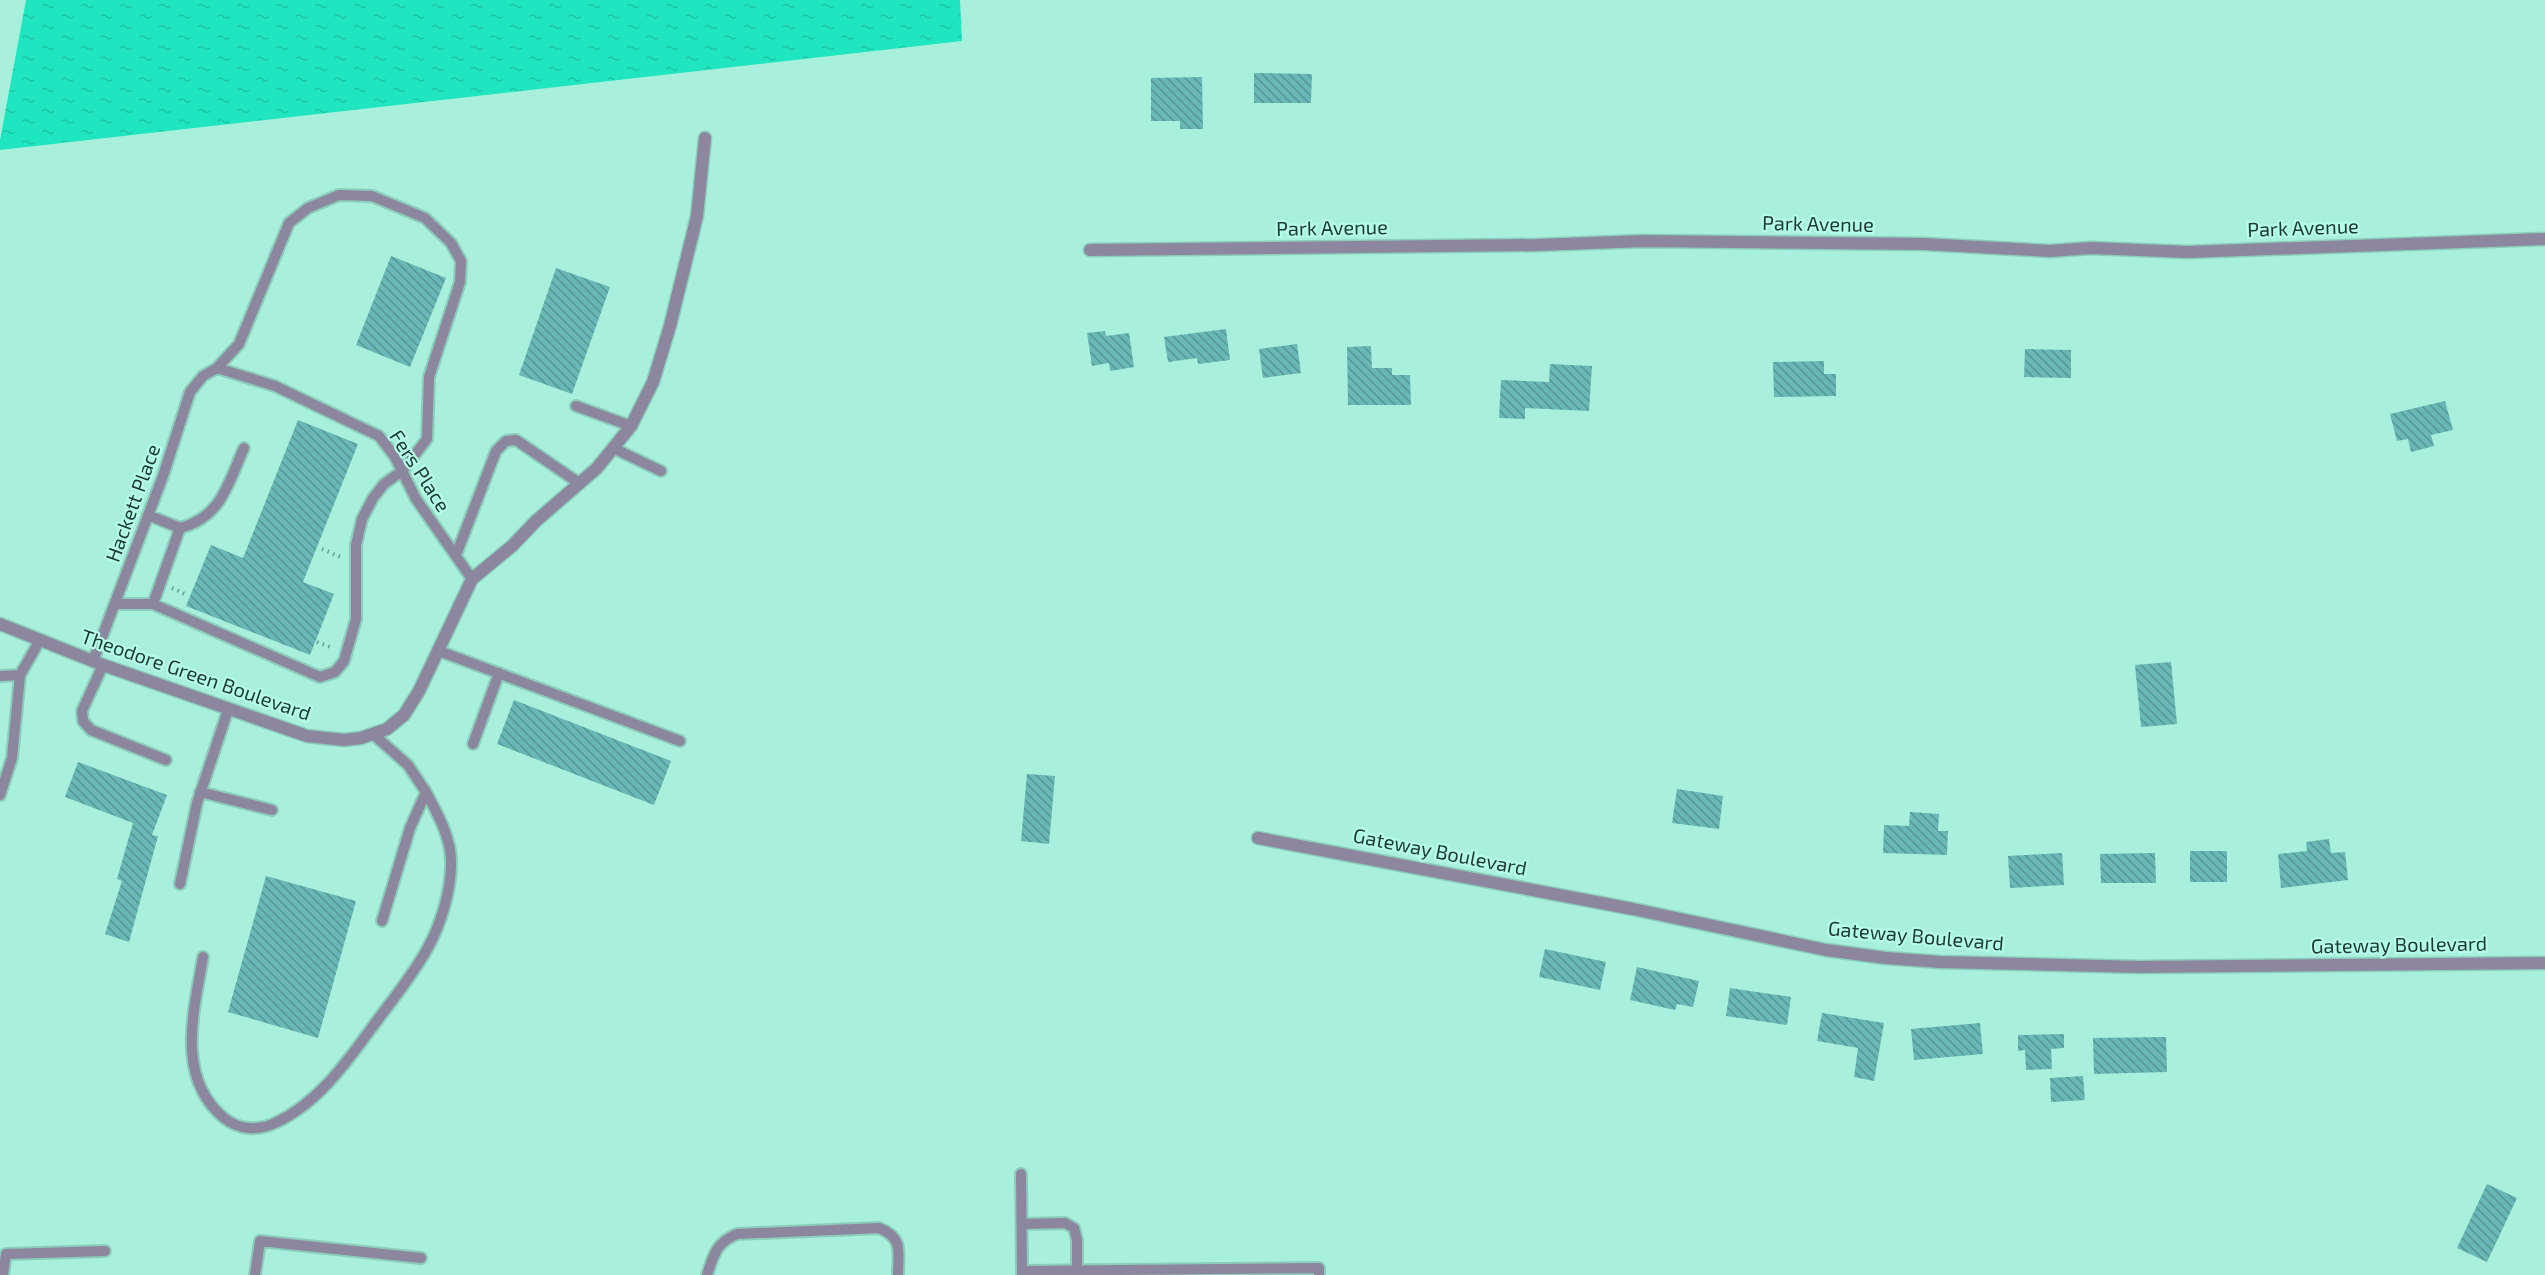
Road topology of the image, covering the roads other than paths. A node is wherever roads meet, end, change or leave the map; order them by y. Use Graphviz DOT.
graph roads {
  1 [pos="705,138"];
  2 [pos="2545,239"];
  3 [pos="1090,250"];
  4 [pos="217,368"];
  5 [pos="576,406"];
  6 [pos="631,426"];
  7 [pos="244,448"];
  8 [pos="613,448"];
  9 [pos="402,471"];
  10 [pos="661,471"];
  11 [pos="579,483"];
  12 [pos="148,515"];
  13 [pos="180,528"];
  14 [pos="456,555"];
  15 [pos="472,579"];
  16 [pos="115,604"];
  17 [pos="153,604"];
  18 [pos="0,624"];
  19 [pos="40,640"];
  20 [pos="439,651"];
  21 [pos="98,663"];
  22 [pos="499,673"];
  23 [pos="20,675"];
  24 [pos="0,676"];
  25 [pos="228,710"];
  26 [pos="374,735"];
  27 [pos="680,741"];
  28 [pos="473,744"];
  29 [pos="166,760"];
  30 [pos="200,792"];
  31 [pos="426,792"];
  32 [pos="0,795"];
  33 [pos="272,810"];
  34 [pos="1258,838"];
  35 [pos="180,884"];
  36 [pos="382,921"];
  37 [pos="203,957"];
  38 [pos="2545,963"];
  39 [pos="1021,1174"];
  40 [pos="1022,1224"];
  41 [pos="105,1251"];
  42 [pos="421,1258"];
  43 [pos="1077,1271"];
  44 [pos="1022,1273"];
  45 [pos="3,1275"];
  46 [pos="255,1275"];
  47 [pos="707,1275"];
  48 [pos="898,1275"];
  49 [pos="1319,1275"];
  1 -- 6 [label="street"];
  2 -- 3 [label="street, Park Avenue"];
  4 -- 9 [label="lane, Fers Place"];
  4 -- 9 [label="lane, Hackett Place"];
  4 -- 12 [label="lane, Hackett Place"];
  5 -- 6 [label="lane"];
  6 -- 8 [label="street"];
  7 -- 13 [label="lane"];
  8 -- 10 [label="lane"];
  8 -- 11 [label="street"];
  9 -- 14 [label="lane, Fers Place"];
  9 -- 17 [label="lane, Hackett Place"];
  11 -- 14 [label="lane"];
  11 -- 15 [label="street"];
  12 -- 13 [label="lane"];
  12 -- 16 [label="lane, Hackett Place"];
  13 -- 17 [label="lane"];
  14 -- 15 [label="lane, Fers Place"];
  15 -- 20 [label="street, Theodore Green Boulevard"];
  16 -- 17 [label="lane"];
  16 -- 21 [label="lane, Hackett Place"];
  18 -- 19 [label="street, Theodore Green Boulevard"];
  19 -- 21 [label="street, Theodore Green Boulevard"];
  19 -- 23 [label="lane"];
  20 -- 22 [label="lane"];
  20 -- 26 [label="street, Theodore Green Boulevard"];
  21 -- 25 [label="street, Theodore Green Boulevard"];
  21 -- 29 [label="lane, Hackett Place"];
  22 -- 27 [label="lane"];
  22 -- 28 [label="lane"];
  23 -- 24 [label="lane"];
  23 -- 32 [label="lane"];
  25 -- 26 [label="street, Theodore Green Boulevard"];
  25 -- 30 [label="lane"];
  26 -- 31 [label="lane"];
  30 -- 33 [label="lane"];
  30 -- 35 [label="lane"];
  31 -- 36 [label="lane"];
  31 -- 37 [label="lane"];
  34 -- 38 [label="street, Gateway Boulevard"];
  39 -- 40 [label="lane"];
  40 -- 43 [label="lane"];
  40 -- 44 [label="lane"];
  41 -- 45 [label="lane"];
  42 -- 46 [label="lane"];
  43 -- 44 [label="lane"];
  43 -- 49 [label="lane"];
  47 -- 48 [label="lane"];
}
